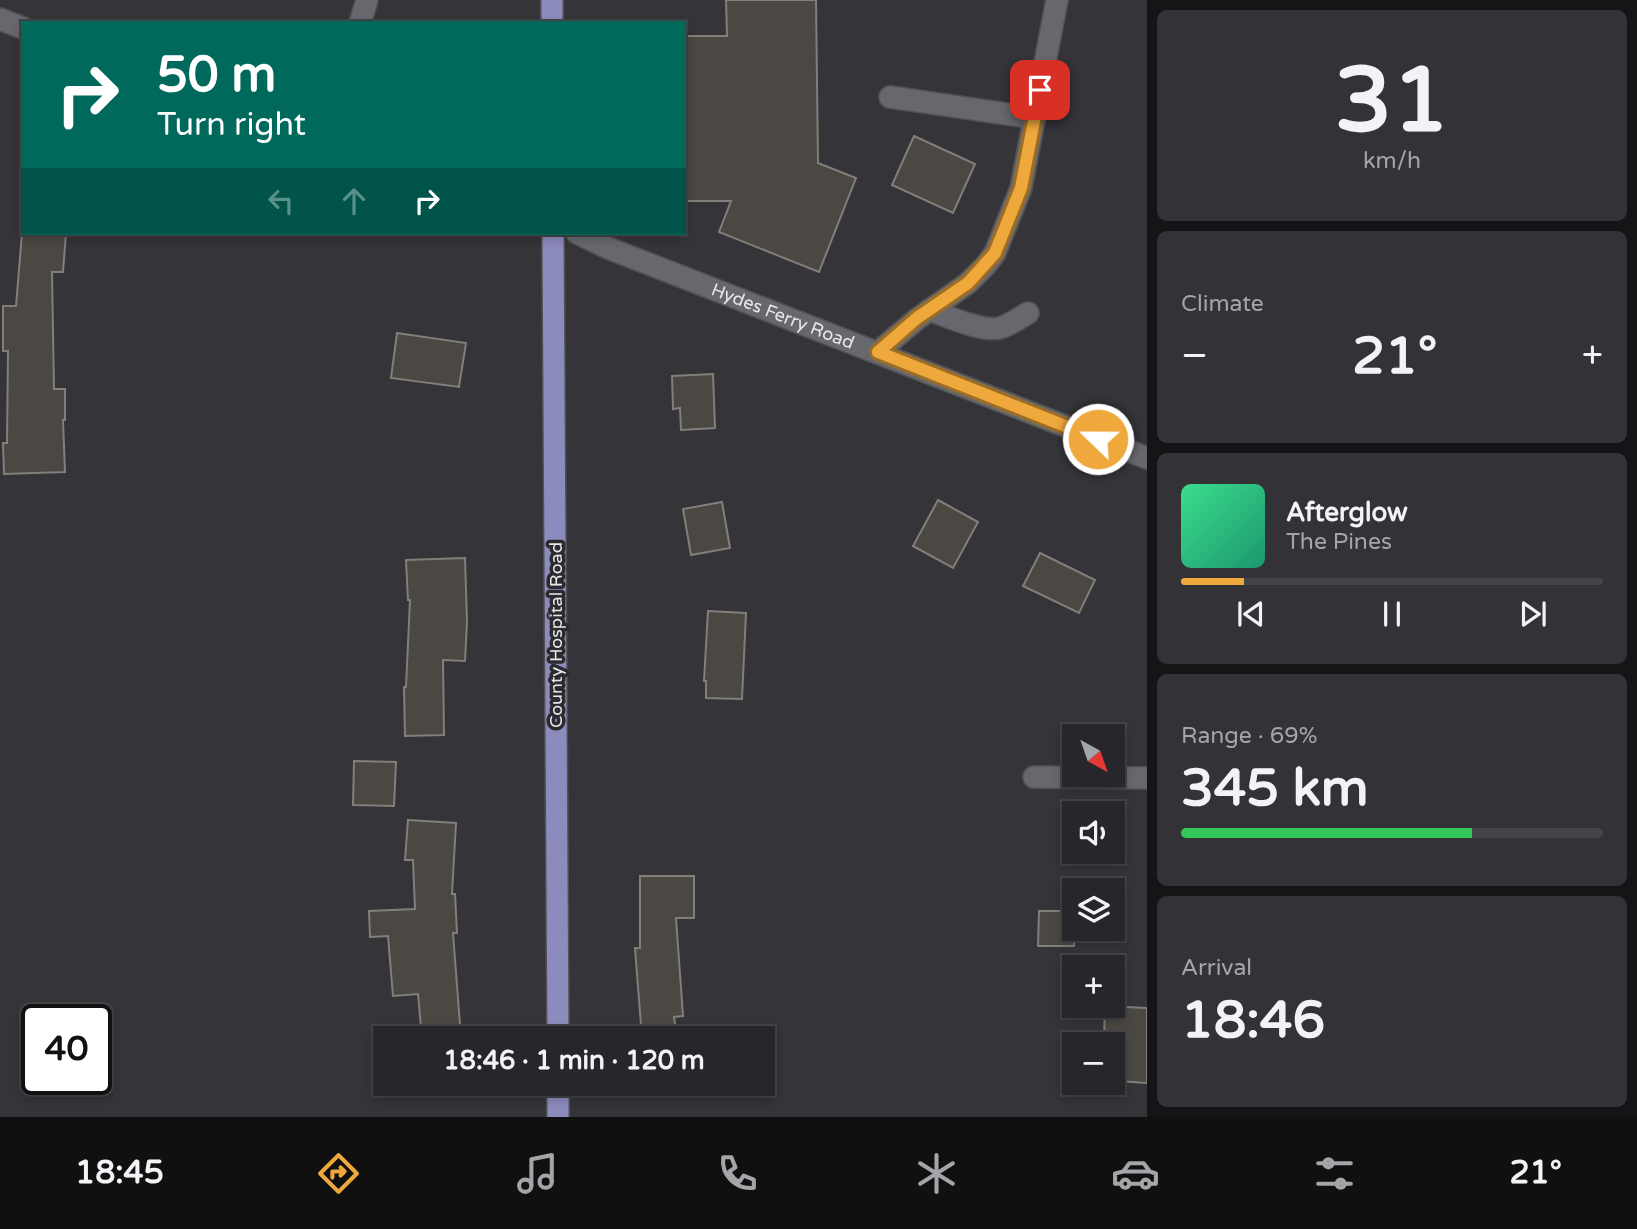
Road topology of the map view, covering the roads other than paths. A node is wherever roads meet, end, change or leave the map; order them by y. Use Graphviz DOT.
graph roads {
  1 [pos="367,0"];
  2 [pos="552,0"];
  3 [pos="1057,0"];
  4 [pos="0,19"];
  5 [pos="361,21"];
  6 [pos="552,21"];
  7 [pos="21,27"];
  8 [pos="890,97"];
  9 [pos="1035,118"];
  10 [pos="553,235"];
  11 [pos="581,235"];
  12 [pos="929,310"];
  13 [pos="1028,313"];
  14 [pos="878,352"];
  15 [pos="1147,458"];
  16 [pos="1034,777"];
  17 [pos="1147,778"];
  18 [pos="558,1026"];
  19 [pos="558,1096"];
  20 [pos="558,1117"];
  1 -- 5 [label="street"];
  2 -- 6 [label="main road"];
  3 -- 9 [label="street"];
  4 -- 7 [label="street"];
  8 -- 9 [label="street"];
  9 -- 12 [label="street"];
  10 -- 18 [label="main road, County Hospital Road"];
  11 -- 14 [label="street, Hydes Ferry Road"];
  12 -- 13 [label="street"];
  12 -- 14 [label="street"];
  14 -- 15 [label="street, Hydes Ferry Road"];
  16 -- 17 [label="street"];
  19 -- 20 [label="main road"];
}
